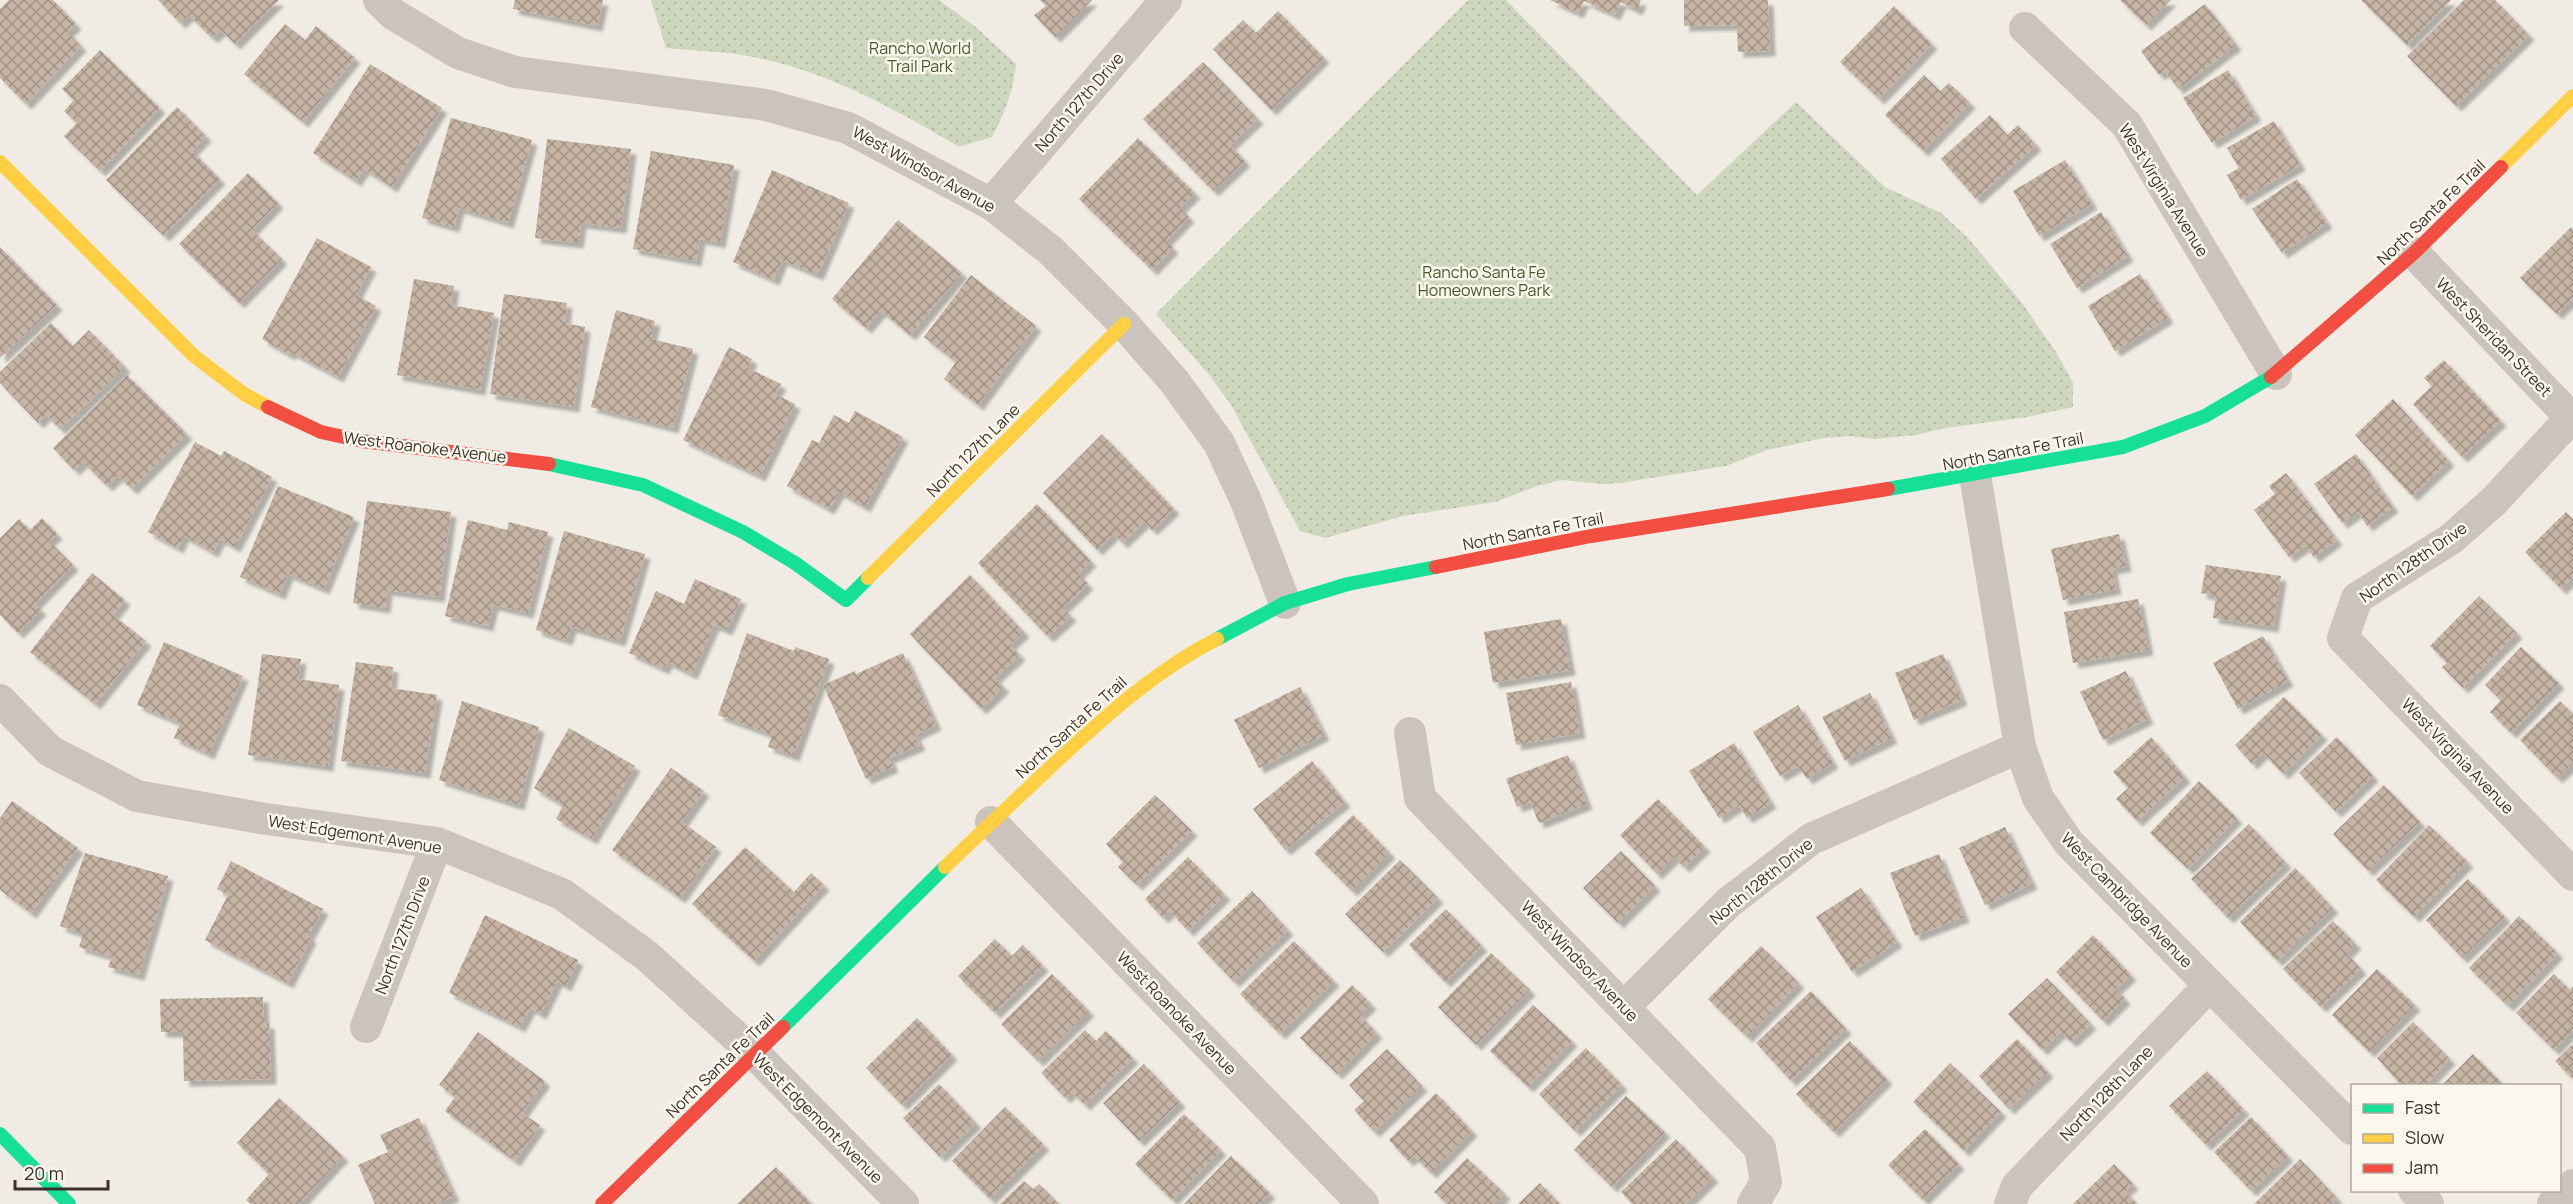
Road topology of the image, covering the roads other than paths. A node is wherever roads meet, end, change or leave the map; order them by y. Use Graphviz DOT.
graph roads {
  1 [pos="379,0"];
  2 [pos="1166,0"];
  3 [pos="2025,28"];
  4 [pos="2573,96"];
  5 [pos="0,162"];
  6 [pos="991,204"];
  7 [pos="2415,253"];
  8 [pos="1124,324"];
  9 [pos="2276,374"];
  10 [pos="2572,419"];
  11 [pos="1975,476"];
  12 [pos="846,600"];
  13 [pos="1285,603"];
  14 [pos="2343,638"];
  15 [pos="0,700"];
  16 [pos="1410,733"];
  17 [pos="2020,747"];
  18 [pos="991,822"];
  19 [pos="437,843"];
  20 [pos="2573,875"];
  21 [pos="2209,986"];
  22 [pos="1624,1006"];
  23 [pos="366,1027"];
  24 [pos="755,1054"];
  25 [pos="2351,1128"];
  26 [pos="0,1134"];
  27 [pos="2573,1185"];
  28 [pos="2415,1192"];
  29 [pos="1759,1193"];
  30 [pos="69,1204"];
  31 [pos="602,1204"];
  32 [pos="903,1204"];
  33 [pos="1363,1204"];
  34 [pos="2010,1204"];
  35 [pos="2428,1204"];
  36 [pos="2553,1204"];
  1 -- 6 [label="street, West Windsor Avenue"];
  2 -- 6 [label="street, North 127th Drive"];
  3 -- 9 [label="street, West Virginia Avenue"];
  4 -- 7 [label="street, North Santa Fe Trail"];
  5 -- 12 [label="street, West Roanoke Avenue"];
  6 -- 8 [label="street, West Windsor Avenue"];
  7 -- 9 [label="street, North Santa Fe Trail"];
  7 -- 10 [label="street, West Sheridan Street"];
  8 -- 12 [label="street, North 127th Lane"];
  8 -- 13 [label="street, West Windsor Avenue"];
  9 -- 11 [label="street, North Santa Fe Trail"];
  10 -- 14 [label="street, North 128th Drive"];
  11 -- 13 [label="street, North Santa Fe Trail"];
  11 -- 17 [label="street, West Cambridge Avenue"];
  13 -- 18 [label="street, North Santa Fe Trail"];
  14 -- 20 [label="street, West Virginia Avenue"];
  15 -- 19 [label="street, West Edgemont Avenue"];
  16 -- 22 [label="street, West Windsor Avenue"];
  17 -- 21 [label="street, West Cambridge Avenue"];
  17 -- 22 [label="street, North 128th Drive"];
  18 -- 24 [label="street, North Santa Fe Trail"];
  18 -- 33 [label="street, West Roanoke Avenue"];
  19 -- 23 [label="street, North 127th Drive"];
  19 -- 24 [label="street, West Edgemont Avenue"];
  21 -- 25 [label="street, West Cambridge Avenue"];
  21 -- 34 [label="street, North 128th Lane"];
  22 -- 29 [label="street, West Windsor Avenue"];
  24 -- 31 [label="street, North Santa Fe Trail"];
  24 -- 32 [label="street, West Edgemont Avenue"];
  26 -- 30 [label="street"];
  27 -- 36 [label="street"];
  28 -- 35 [label="street"];
}
